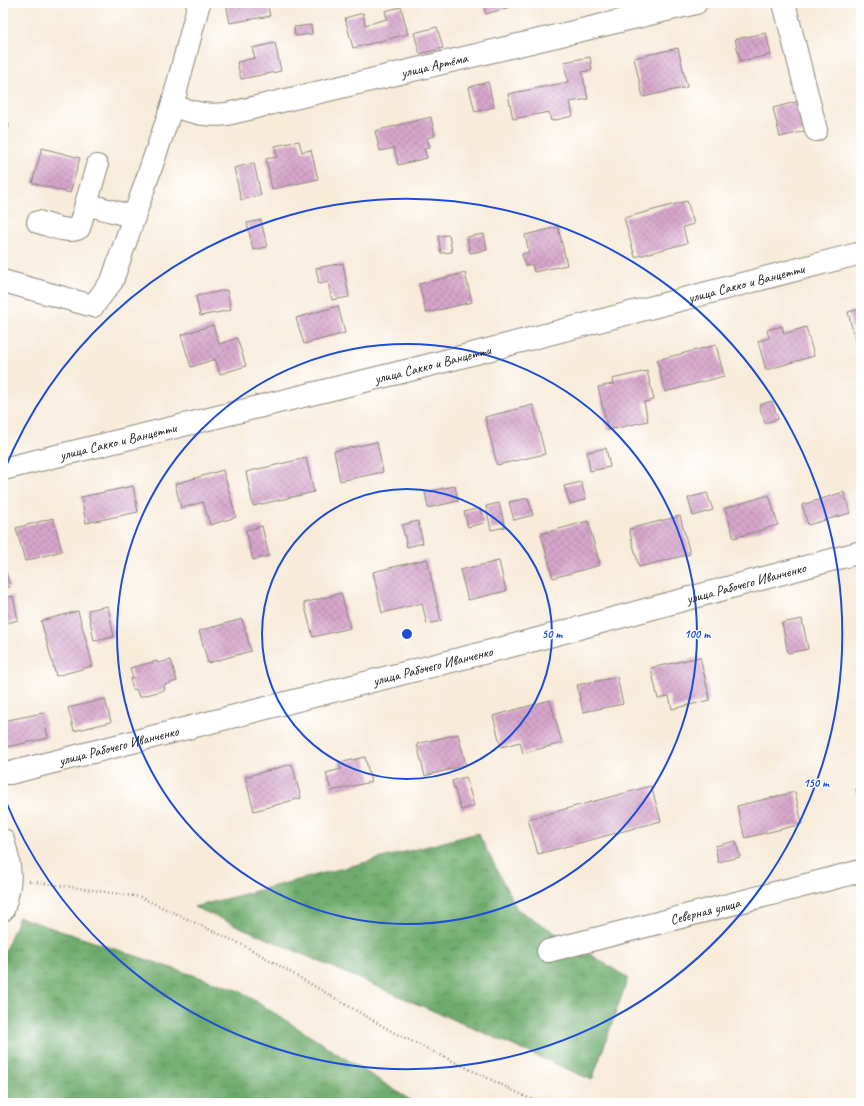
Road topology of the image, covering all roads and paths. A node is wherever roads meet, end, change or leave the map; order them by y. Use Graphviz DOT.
graph roads {
  1 [pos="199,3"];
  2 [pos="696,3"];
  3 [pos="784,3"];
  4 [pos="172,106"];
  5 [pos="816,130"];
  6 [pos="97,166"];
  7 [pos="86,204"];
  8 [pos="134,217"];
  9 [pos="38,222"];
  10 [pos="861,253"];
  11 [pos="3,281"];
  12 [pos="3,469"];
  13 [pos="861,552"];
  14 [pos="3,773"];
  15 [pos="3,840"];
  16 [pos="861,871"];
  17 [pos="7,882"];
  18 [pos="3,910"];
  19 [pos="548,951"];
  20 [pos="539,1103"];
  1 -- 4 [label="street"];
  2 -- 4 [label="street, улица Артёма"];
  3 -- 5 [label="street"];
  4 -- 8 [label="street"];
  6 -- 7 [label="street"];
  7 -- 8 [label="street"];
  7 -- 9 [label="street"];
  8 -- 11 [label="street"];
  10 -- 12 [label="street, улица Сакко и Ванцетти"];
  13 -- 14 [label="street, улица Рабочего Иванченко"];
  15 -- 17 [label="street"];
  16 -- 19 [label="street, Северная улица"];
  17 -- 18 [label="street"];
  17 -- 20 [label="path"];
}
